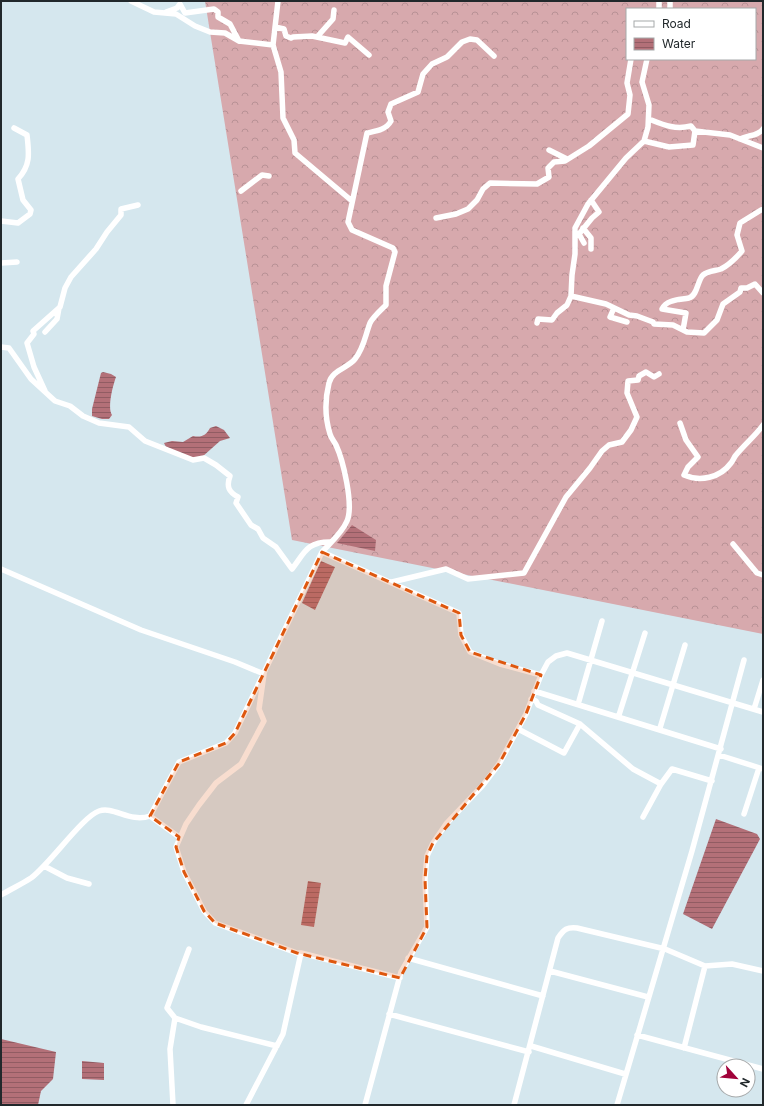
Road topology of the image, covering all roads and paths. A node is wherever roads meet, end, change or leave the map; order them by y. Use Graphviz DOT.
graph roads {
  1 [pos="131,1"];
  2 [pos="278,1"];
  3 [pos="334,10"];
  4 [pos="164,13"];
  5 [pos="275,27"];
  6 [pos="317,37"];
  7 [pos="239,41"];
  8 [pos="273,45"];
  9 [pos="369,55"];
  10 [pos="494,56"];
  11 [pos="630,60"];
  12 [pos="647,60"];
  13 [pos="648,120"];
  14 [pos="14,128"];
  15 [pos="763,129"];
  16 [pos="694,131"];
  17 [pos="740,139"];
  18 [pos="644,141"];
  19 [pos="763,148"];
  20 [pos="548,150"];
  21 [pos="567,159"];
  22 [pos="269,176"];
  23 [pos="241,191"];
  24 [pos="591,200"];
  25 [pos="352,201"];
  26 [pos="138,205"];
  27 [pos="761,210"];
  28 [pos="436,218"];
  29 [pos="1,221"];
  30 [pos="583,228"];
  31 [pos="584,243"];
  32 [pos="591,249"];
  33 [pos="17,262"];
  34 [pos="1,263"];
  35 [pos="763,283"];
  36 [pos="755,284"];
  37 [pos="763,293"];
  38 [pos="571,296"];
  39 [pos="59,308"];
  40 [pos="614,308"];
  41 [pos="627,322"];
  42 [pos="537,323"];
  43 [pos="683,330"];
  44 [pos="45,332"];
  45 [pos="1,347"];
  46 [pos="659,374"];
  47 [pos="47,394"];
  48 [pos="680,423"];
  49 [pos="763,425"];
  50 [pos="330,542"];
  51 [pos="733,544"];
  52 [pos="322,552"];
  53 [pos="1,569"];
  54 [pos="763,575"];
  55 [pos="392,582"];
  56 [pos="602,621"];
  57 [pos="645,633"];
  58 [pos="686,645"];
  59 [pos="591,660"];
  60 [pos="744,660"];
  61 [pos="633,673"];
  62 [pos="264,674"];
  63 [pos="540,675"];
  64 [pos="763,680"];
  65 [pos="674,685"];
  66 [pos="534,691"];
  67 [pos="531,699"];
  68 [pos="579,701"];
  69 [pos="734,703"];
  70 [pos="754,709"];
  71 [pos="763,712"];
  72 [pos="619,715"];
  73 [pos="580,724"];
  74 [pos="660,728"];
  75 [pos="518,729"];
  76 [pos="720,752"];
  77 [pos="761,768"];
  78 [pos="712,781"];
  79 [pos="661,784"];
  80 [pos="744,814"];
  81 [pos="150,816"];
  82 [pos="643,816"];
  83 [pos="179,837"];
  84 [pos="44,866"];
  85 [pos="89,884"];
  86 [pos="1,894"];
  87 [pos="662,949"];
  88 [pos="189,950"];
  89 [pos="301,953"];
  90 [pos="408,958"];
  91 [pos="705,966"];
  92 [pos="550,971"];
  93 [pos="763,971"];
  94 [pos="400,978"];
  95 [pos="543,996"];
  96 [pos="648,997"];
  97 [pos="389,1014"];
  98 [pos="175,1018"];
  99 [pos="637,1035"];
  100 [pos="277,1046"];
  101 [pos="684,1048"];
  102 [pos="530,1049"];
  103 [pos="763,1069"];
  104 [pos="625,1074"];
  105 [pos="173,1105"];
  106 [pos="246,1105"];
  107 [pos="365,1105"];
  108 [pos="514,1105"];
  109 [pos="616,1105"];
  1 -- 4 [label="street"];
  2 -- 5 [label="street"];
  3 -- 6 [label="street"];
  4 -- 7 [label="street"];
  4 -- 7 [label="street"];
  5 -- 6 [label="street"];
  5 -- 8 [label="street"];
  6 -- 9 [label="street"];
  7 -- 8 [label="street"];
  8 -- 25 [label="street"];
  10 -- 25 [label="street"];
  11 -- 21 [label="street"];
  12 -- 13 [label="street"];
  13 -- 16 [label="street"];
  13 -- 18 [label="street"];
  14 -- 29 [label="street"];
  15 -- 17 [label="street"];
  16 -- 17 [label="street"];
  16 -- 18 [label="street"];
  17 -- 19 [label="street"];
  18 -- 24 [label="street"];
  20 -- 21 [label="street"];
  21 -- 28 [label="street"];
  22 -- 23 [label="street"];
  24 -- 30 [label="street"];
  24 -- 38 [label="street"];
  25 -- 50 [label="street"];
  26 -- 39 [label="street"];
  27 -- 43 [label="street"];
  30 -- 31 [label="street"];
  30 -- 32 [label="street"];
  33 -- 34 [label="street"];
  35 -- 36 [label="street"];
  36 -- 37 [label="street"];
  36 -- 43 [label="street"];
  38 -- 40 [label="street"];
  38 -- 42 [label="street"];
  39 -- 44 [label="street"];
  39 -- 47 [label="street"];
  40 -- 41 [label="street"];
  40 -- 43 [label="street"];
  45 -- 47 [label="street"];
  46 -- 55 [label="street"];
  47 -- 50 [label="street"];
  48 -- 49 [label="street"];
  50 -- 52 [label="street"];
  51 -- 54 [label="street"];
  52 -- 55 [label="street"];
  52 -- 62 [label="street"];
  53 -- 62 [label="street"];
  55 -- 63 [label="street"];
  56 -- 59 [label="street"];
  57 -- 61 [label="street"];
  58 -- 65 [label="street"];
  59 -- 61 [label="street"];
  59 -- 63 [label="street"];
  59 -- 68 [label="street"];
  60 -- 69 [label="street"];
  61 -- 65 [label="street"];
  61 -- 72 [label="street"];
  62 -- 81 [label="street"];
  62 -- 83 [label="street"];
  63 -- 66 [label="street"];
  64 -- 70 [label="street"];
  65 -- 69 [label="street"];
  65 -- 74 [label="street"];
  66 -- 67 [label="street"];
  66 -- 76 [label="street"];
  67 -- 73 [label="street"];
  67 -- 75 [label="street"];
  69 -- 70 [label="street"];
  69 -- 76 [label="street"];
  70 -- 71 [label="street"];
  73 -- 75 [label="street"];
  73 -- 79 [label="street"];
  75 -- 90 [label="street"];
  76 -- 77 [label="street"];
  76 -- 78 [label="street"];
  77 -- 80 [label="street"];
  78 -- 79 [label="street"];
  78 -- 87 [label="street"];
  79 -- 82 [label="street"];
  81 -- 83 [label="street"];
  81 -- 84 [label="street"];
  83 -- 89 [label="street"];
  84 -- 85 [label="street"];
  84 -- 86 [label="street"];
  87 -- 91 [label="street"];
  87 -- 92 [label="street"];
  87 -- 96 [label="street"];
  88 -- 98 [label="street"];
  89 -- 94 [label="street"];
  89 -- 100 [label="street"];
  90 -- 94 [label="street"];
  90 -- 95 [label="street"];
  91 -- 93 [label="street"];
  91 -- 101 [label="street"];
  92 -- 95 [label="street"];
  92 -- 96 [label="street"];
  94 -- 97 [label="street"];
  95 -- 102 [label="street"];
  96 -- 99 [label="street"];
  97 -- 102 [label="street"];
  97 -- 107 [label="street"];
  98 -- 100 [label="street"];
  98 -- 105 [label="street"];
  99 -- 101 [label="street"];
  99 -- 104 [label="street"];
  100 -- 106 [label="street"];
  101 -- 103 [label="street"];
  102 -- 104 [label="street"];
  102 -- 108 [label="street"];
  104 -- 109 [label="street"];
}
